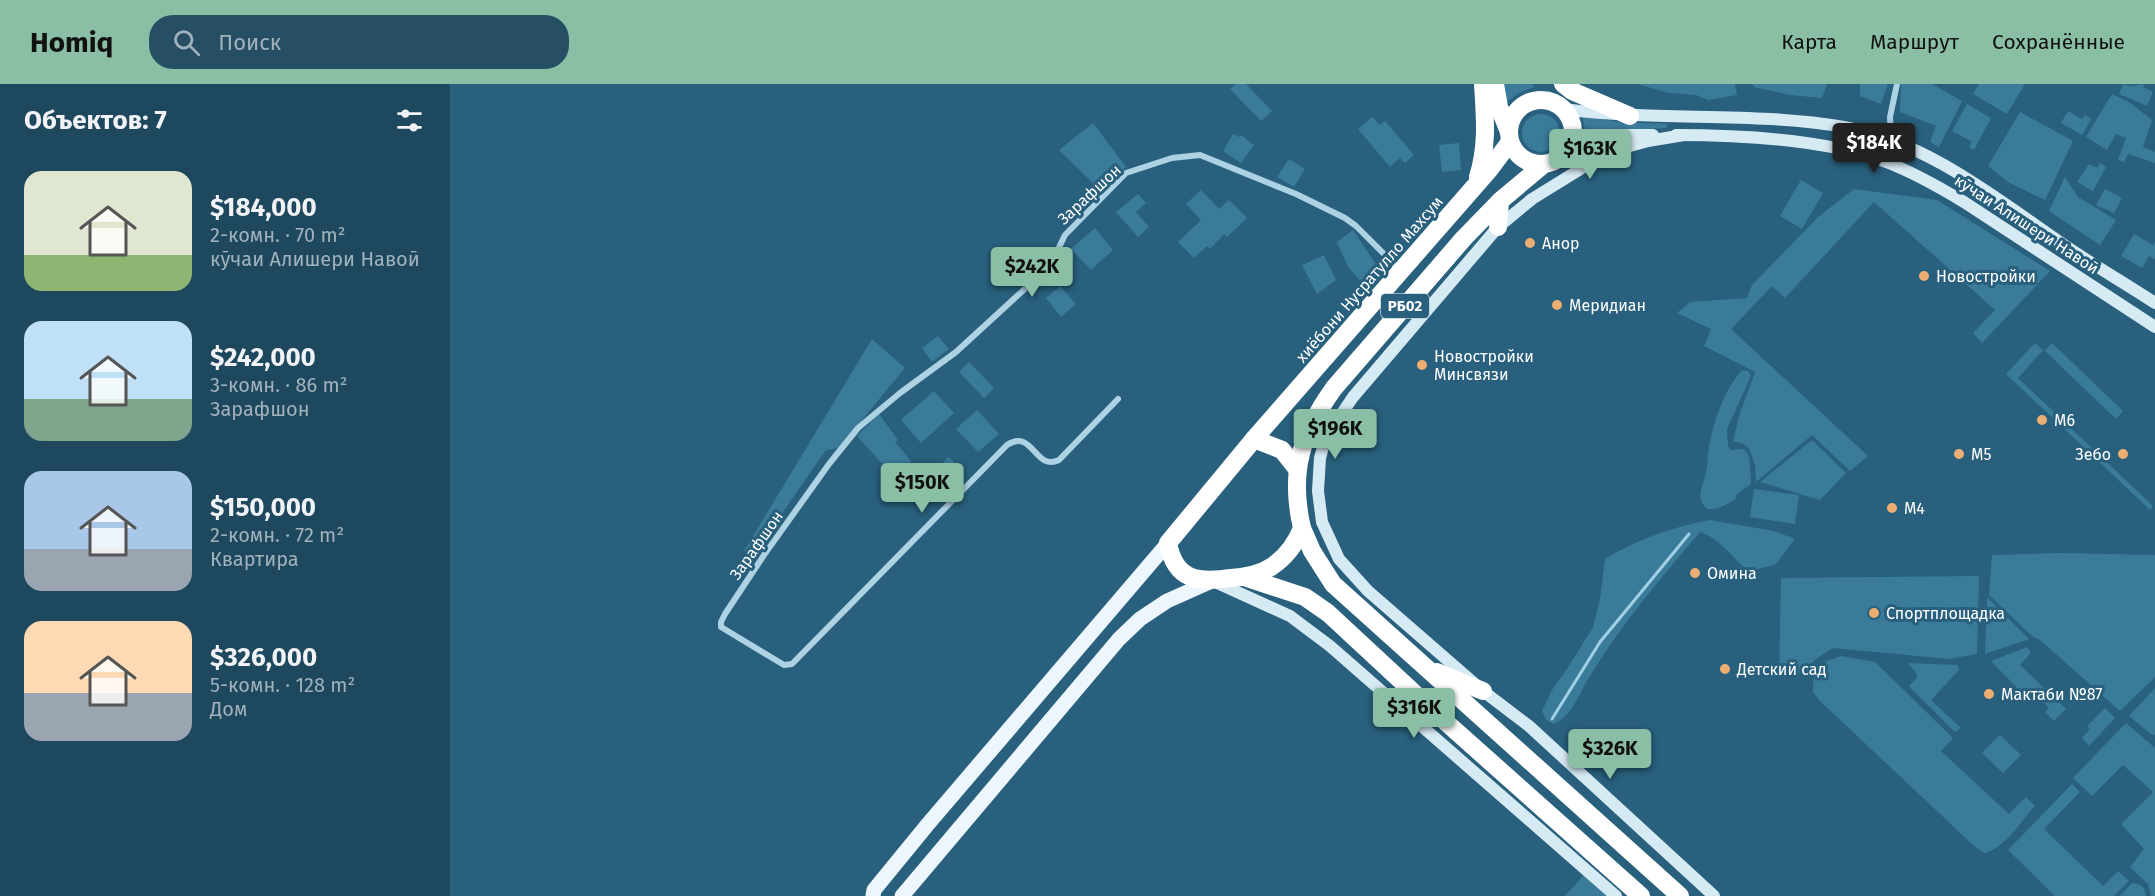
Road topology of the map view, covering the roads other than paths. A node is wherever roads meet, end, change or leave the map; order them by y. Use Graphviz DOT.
graph roads {
  1 [pos="1482,84"];
  2 [pos="1495,84"];
  3 [pos="1540,84"];
  4 [pos="1563,84"];
  5 [pos="1897,84"];
  6 [pos="1560,106"];
  7 [pos="1630,116"];
  8 [pos="1684,135"];
  9 [pos="1510,137"];
  10 [pos="1891,140"];
  11 [pos="1552,161"];
  12 [pos="1477,183"];
  13 [pos="1500,201"];
  14 [pos="1498,227"];
  15 [pos="1401,271"];
  16 [pos="2155,303"];
  17 [pos="2155,327"];
  18 [pos="1118,399"];
  19 [pos="1254,439"];
  20 [pos="1297,469"];
  21 [pos="1302,528"];
  22 [pos="1168,543"];
  23 [pos="1244,577"];
  24 [pos="1212,581"];
  25 [pos="1423,666"];
  26 [pos="1483,691"];
  27 [pos="928,824"];
  28 [pos="949,840"];
  29 [pos="873,896"];
  30 [pos="902,896"];
  31 [pos="1616,896"];
  32 [pos="1641,896"];
  33 [pos="1680,896"];
  34 [pos="1714,896"];
  1 -- 12 [label="highway"];
  2 -- 9 [label="highway"];
  3 -- 6 [label="highway, РБ02"];
  4 -- 7 [label="highway"];
  5 -- 10 [label="street"];
  6 -- 7 [label="street, кӯчаи Алишери Навоӣ"];
  6 -- 9 [label="highway, РБ02"];
  6 -- 11 [label="highway, РБ02"];
  7 -- 10 [label="street, кӯчаи Алишери Навоӣ"];
  8 -- 11 [label="street, кӯчаи Алишери Навоӣ"];
  8 -- 14 [label="street"];
  8 -- 17 [label="street, кӯчаи Алишери Навоӣ"];
  9 -- 11 [label="highway"];
  9 -- 12 [label="highway, хиёбони Нусратулло Махсум / РБ02"];
  10 -- 16 [label="street, кӯчаи Алишери Навоӣ"];
  11 -- 13 [label="highway, РБ02"];
  12 -- 15 [label="highway, хиёбони Нусратулло Махсум / РБ02"];
  13 -- 14 [label="highway"];
  13 -- 20 [label="highway, РБ02"];
  14 -- 26 [label="street"];
  15 -- 18 [label="street, Зарафшон"];
  15 -- 19 [label="highway, хиёбони Нусратулло Махсум / РБ02"];
  19 -- 20 [label="highway"];
  19 -- 22 [label="highway, хиёбони Нусратулло Махсум"];
  20 -- 21 [label="highway"];
  21 -- 23 [label="highway"];
  21 -- 25 [label="highway"];
  22 -- 24 [label="highway"];
  22 -- 27 [label="main road"];
  23 -- 24 [label="highway"];
  23 -- 32 [label="highway"];
  24 -- 28 [label="main road"];
  24 -- 31 [label="street"];
  25 -- 26 [label="highway"];
  25 -- 33 [label="highway"];
  26 -- 34 [label="street"];
  27 -- 28 [label="main road"];
  27 -- 29 [label="main road"];
  28 -- 30 [label="main road"];
}
